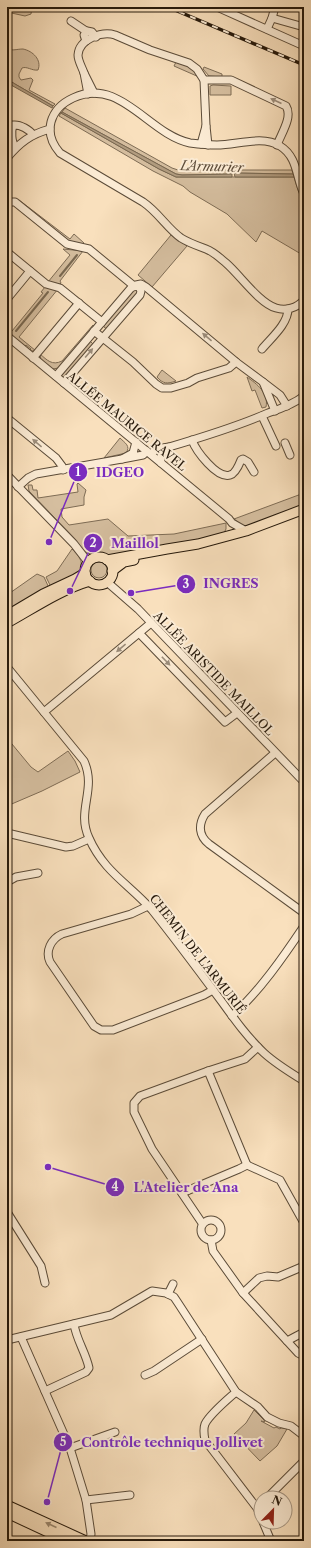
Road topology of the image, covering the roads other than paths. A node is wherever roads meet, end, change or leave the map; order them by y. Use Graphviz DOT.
graph roads {
  1 [pos="217,7"];
  2 [pos="275,7"];
  3 [pos="272,18"];
  4 [pos="71,21"];
  5 [pos="304,27"];
  6 [pos="267,29"];
  7 [pos="86,32"];
  8 [pos="96,37"];
  9 [pos="86,41"];
  10 [pos="304,46"];
  11 [pos="204,80"];
  12 [pos="91,94"];
  13 [pos="50,129"];
  14 [pos="33,135"];
  15 [pos="204,144"];
  16 [pos="277,144"];
  17 [pos="16,147"];
  18 [pos="7,158"];
  19 [pos="304,194"];
  20 [pos="7,202"];
  21 [pos="7,252"];
  22 [pos="30,271"];
  23 [pos="134,286"];
  24 [pos="7,299"];
  25 [pos="304,300"];
  26 [pos="79,303"];
  27 [pos="288,309"];
  28 [pos="102,322"];
  29 [pos="94,331"];
  30 [pos="7,336"];
  31 [pos="102,338"];
  32 [pos="262,349"];
  33 [pos="33,358"];
  34 [pos="236,362"];
  35 [pos="56,376"];
  36 [pos="263,382"];
  37 [pos="64,383"];
  38 [pos="304,396"];
  39 [pos="287,406"];
  40 [pos="275,410"];
  41 [pos="262,416"];
  42 [pos="7,418"];
  43 [pos="192,440"];
  44 [pos="136,442"];
  45 [pos="285,443"];
  46 [pos="276,446"];
  47 [pos="169,447"];
  48 [pos="149,453"];
  49 [pos="290,455"];
  50 [pos="122,459"];
  51 [pos="161,463"];
  52 [pos="63,470"];
  53 [pos="254,472"];
  54 [pos="7,475"];
  55 [pos="18,487"];
  56 [pos="304,509"];
  57 [pos="304,515"];
  58 [pos="232,523"];
  59 [pos="246,531"];
  60 [pos="227,536"];
  61 [pos="107,560"];
  62 [pos="88,562"];
  63 [pos="112,571"];
  64 [pos="85,573"];
  65 [pos="90,581"];
  66 [pos="107,582"];
  67 [pos="7,616"];
  68 [pos="7,623"];
  69 [pos="151,623"];
  70 [pos="140,633"];
  71 [pos="7,667"];
  72 [pos="44,712"];
  73 [pos="237,713"];
  74 [pos="275,752"];
  75 [pos="304,782"];
  76 [pos="7,833"];
  77 [pos="89,839"];
  78 [pos="38,873"];
  79 [pos="7,882"];
  80 [pos="148,906"];
  81 [pos="304,913"];
  82 [pos="304,926"];
  83 [pos="212,990"];
  84 [pos="232,1016"];
  85 [pos="258,1047"];
  86 [pos="208,1071"];
  87 [pos="304,1081"];
  88 [pos="247,1165"];
  89 [pos="182,1193"];
  90 [pos="300,1208"];
  91 [pos="7,1212"];
  92 [pos="202,1223"];
  93 [pos="304,1223"];
  94 [pos="211,1240"];
  95 [pos="304,1266"];
  96 [pos="45,1283"];
  97 [pos="173,1284"];
  98 [pos="243,1293"];
  99 [pos="168,1294"];
  100 [pos="74,1324"];
  101 [pos="304,1332"];
  102 [pos="21,1337"];
  103 [pos="202,1339"];
  104 [pos="7,1340"];
  105 [pos="286,1341"];
  106 [pos="304,1356"];
  107 [pos="145,1376"];
  108 [pos="45,1391"];
  109 [pos="236,1392"];
  110 [pos="116,1432"];
  111 [pos="304,1436"];
  112 [pos="70,1448"];
  113 [pos="304,1461"];
  114 [pos="275,1490"];
  115 [pos="130,1495"];
  116 [pos="253,1499"];
  117 [pos="86,1500"];
  118 [pos="7,1505"];
  119 [pos="7,1513"];
  120 [pos="266,1530"];
  121 [pos="67,1541"];
  122 [pos="86,1541"];
  123 [pos="90,1541"];
  124 [pos="271,1541"];
  1 -- 6 [label="street"];
  2 -- 3 [label="street"];
  3 -- 5 [label="street"];
  3 -- 6 [label="street"];
  4 -- 7 [label="street"];
  6 -- 10 [label="street"];
  7 -- 8 [label="street"];
  7 -- 9 [label="street"];
  8 -- 9 [label="street"];
  8 -- 11 [label="street"];
  9 -- 12 [label="street"];
  11 -- 15 [label="street"];
  16 -- 11 [label="street, one-way"];
  12 -- 13 [label="street"];
  12 -- 15 [label="street"];
  13 -- 14 [label="street"];
  13 -- 27 [label="street"];
  14 -- 17 [label="street"];
  14 -- 17 [label="street"];
  15 -- 16 [label="street"];
  16 -- 19 [label="street"];
  17 -- 18 [label="street"];
  20 -- 23 [label="street"];
  21 -- 22 [label="street"];
  22 -- 24 [label="street"];
  22 -- 26 [label="street"];
  23 -- 28 [label="street"];
  23 -- 31 [label="street"];
  34 -- 23 [label="street, one-way"];
  25 -- 27 [label="street"];
  26 -- 28 [label="street"];
  26 -- 33 [label="street"];
  27 -- 32 [label="street"];
  28 -- 29 [label="street"];
  29 -- 31 [label="street"];
  29 -- 35 [label="street"];
  30 -- 33 [label="street, ALLÉE MAURICE RAVEL"];
  31 -- 34 [label="street"];
  37 -- 31 [label="street, one-way"];
  33 -- 35 [label="street, ALLÉE MAURICE RAVEL"];
  34 -- 36 [label="street"];
  35 -- 37 [label="street, ALLÉE MAURICE RAVEL"];
  36 -- 39 [label="street"];
  36 -- 40 [label="street"];
  37 -- 44 [label="street, ALLÉE MAURICE RAVEL"];
  38 -- 39 [label="street"];
  39 -- 40 [label="street"];
  40 -- 41 [label="street"];
  41 -- 43 [label="street"];
  41 -- 46 [label="street"];
  52 -- 42 [label="street, one-way"];
  43 -- 47 [label="street"];
  43 -- 53 [label="street"];
  44 -- 48 [label="street, ALLÉE MAURICE RAVEL"];
  44 -- 50 [label="street"];
  45 -- 49 [label="street"];
  47 -- 48 [label="street"];
  47 -- 51 [label="street"];
  48 -- 50 [label="street"];
  48 -- 51 [label="street, ALLÉE MAURICE RAVEL"];
  50 -- 52 [label="street"];
  51 -- 58 [label="street, ALLÉE MAURICE RAVEL"];
  52 -- 55 [label="street"];
  54 -- 55 [label="street"];
  55 -- 62 [label="street"];
  56 -- 59 [label="main road"];
  57 -- 63 [label="main road"];
  58 -- 59 [label="street, ALLÉE MAURICE RAVEL"];
  58 -- 60 [label="street"];
  59 -- 60 [label="main road"];
  60 -- 61 [label="main road"];
  61 -- 62 [label="main road"];
  61 -- 63 [label="main road"];
  62 -- 64 [label="main road"];
  63 -- 66 [label="main road"];
  64 -- 65 [label="main road"];
  64 -- 67 [label="main road"];
  65 -- 66 [label="main road"];
  65 -- 68 [label="main road"];
  66 -- 69 [label="street, ALLÉE ARISTIDE MAILLOL"];
  69 -- 70 [label="street"];
  69 -- 73 [label="street, ALLÉE ARISTIDE MAILLOL"];
  70 -- 72 [label="street, one-way"];
  70 -- 73 [label="street, one-way"];
  71 -- 72 [label="street, CHEMIN DE L'ARMURIÉ"];
  72 -- 77 [label="street, CHEMIN DE L'ARMURIÉ"];
  73 -- 74 [label="street, ALLÉE ARISTIDE MAILLOL"];
  74 -- 75 [label="street, ALLÉE ARISTIDE MAILLOL"];
  74 -- 81 [label="street"];
  76 -- 77 [label="street"];
  77 -- 80 [label="street, CHEMIN DE L'ARMURIÉ"];
  78 -- 79 [label="street"];
  80 -- 83 [label="street, CHEMIN DE L'ARMURIÉ"];
  80 -- 83 [label="street"];
  82 -- 84 [label="street"];
  83 -- 84 [label="street, CHEMIN DE L'ARMURIÉ"];
  84 -- 85 [label="street, CHEMIN DE L'ARMURIÉ"];
  85 -- 86 [label="street"];
  85 -- 87 [label="street, CHEMIN DE L'ARMURIÉ"];
  86 -- 88 [label="street"];
  86 -- 89 [label="street"];
  88 -- 89 [label="street"];
  88 -- 90 [label="street"];
  89 -- 92 [label="street"];
  90 -- 93 [label="street"];
  91 -- 96 [label="street"];
  92 -- 94 [label="street"];
  92 -- 94 [label="street"];
  94 -- 98 [label="street"];
  95 -- 98 [label="street"];
  97 -- 99 [label="street"];
  98 -- 105 [label="street"];
  99 -- 100 [label="street"];
  99 -- 103 [label="street"];
  100 -- 102 [label="street"];
  100 -- 108 [label="street"];
  101 -- 105 [label="street"];
  102 -- 104 [label="street"];
  102 -- 108 [label="street"];
  103 -- 107 [label="street"];
  103 -- 109 [label="street"];
  105 -- 106 [label="street"];
  108 -- 112 [label="street"];
  109 -- 111 [label="street"];
  109 -- 116 [label="street"];
  110 -- 112 [label="street"];
  112 -- 117 [label="street"];
  113 -- 114 [label="street"];
  115 -- 117 [label="street"];
  117 -- 123 [label="street"];
  122 -- 118 [label="main road, one-way"];
  119 -- 121 [label="main road"];
  120 -- 124 [label="street"];
}
